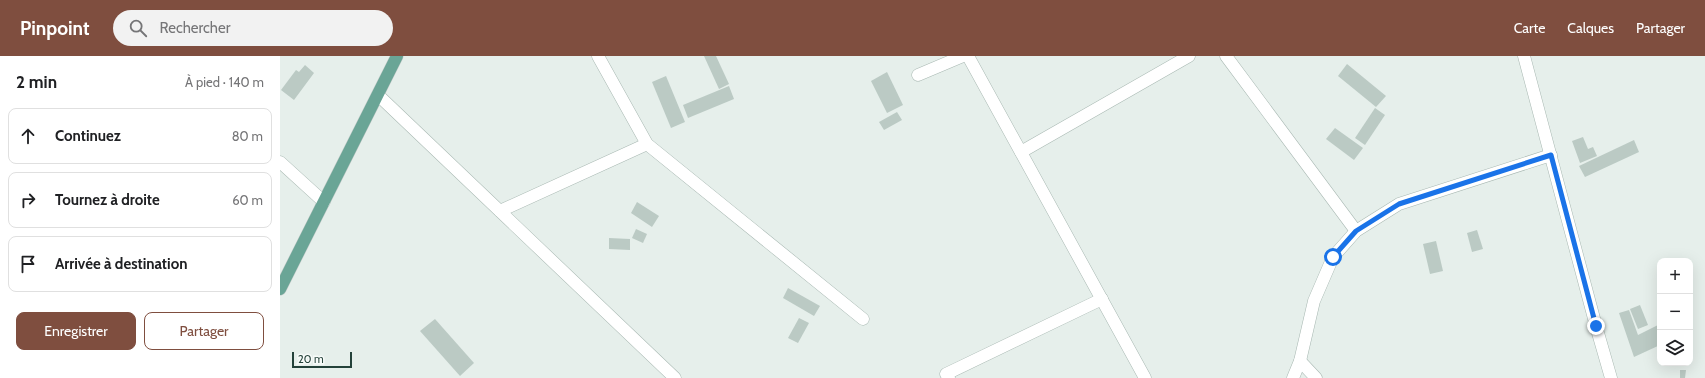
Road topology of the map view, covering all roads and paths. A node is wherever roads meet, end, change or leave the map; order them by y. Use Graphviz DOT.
graph roads {
  1 [pos="397,56"];
  2 [pos="598,56"];
  3 [pos="963,56"];
  4 [pos="968,56"];
  5 [pos="1189,56"];
  6 [pos="1226,56"];
  7 [pos="1524,56"];
  8 [pos="918,75"];
  9 [pos="378,95"];
  10 [pos="647,144"];
  11 [pos="1021,152"];
  12 [pos="1551,155"];
  13 [pos="280,162"];
  14 [pos="324,202"];
  15 [pos="500,211"];
  16 [pos="1356,231"];
  17 [pos="280,289"];
  18 [pos="1102,299"];
  19 [pos="863,318"];
  20 [pos="1300,361"];
  21 [pos="675,378"];
  22 [pos="949,378"];
  23 [pos="1145,378"];
  24 [pos="1293,378"];
  25 [pos="1316,378"];
  26 [pos="1611,378"];
  1 -- 9 [label="main road"];
  2 -- 10 [label="street"];
  3 -- 8 [label="street"];
  4 -- 11 [label="street"];
  5 -- 11 [label="street"];
  6 -- 16 [label="street"];
  7 -- 12 [label="street"];
  9 -- 14 [label="main road"];
  9 -- 15 [label="street"];
  10 -- 15 [label="street"];
  10 -- 19 [label="street"];
  11 -- 18 [label="street"];
  12 -- 16 [label="street"];
  12 -- 26 [label="street"];
  13 -- 14 [label="street"];
  14 -- 17 [label="main road"];
  15 -- 21 [label="street"];
  16 -- 20 [label="street"];
  18 -- 22 [label="street"];
  18 -- 23 [label="street"];
  20 -- 24 [label="street"];
  20 -- 25 [label="street"];
}
